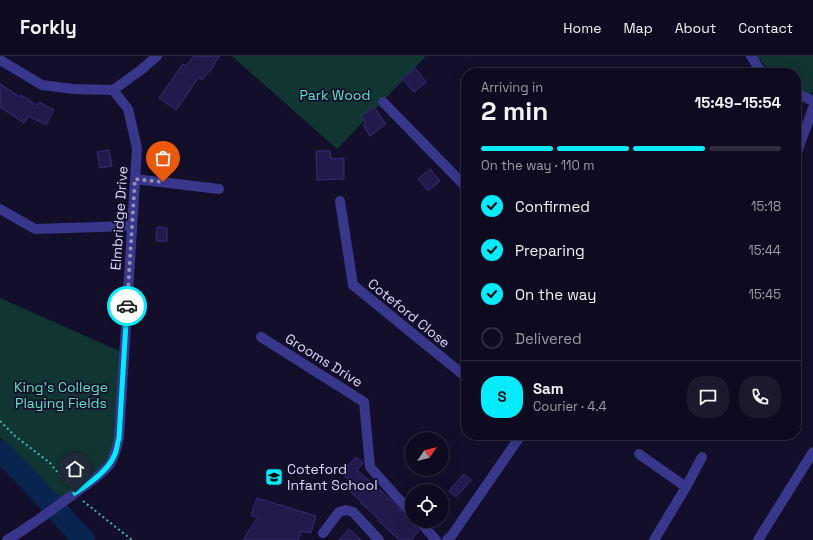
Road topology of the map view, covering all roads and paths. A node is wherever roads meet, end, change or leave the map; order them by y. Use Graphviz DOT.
graph roads {
  1 [pos="157,56"];
  2 [pos="751,56"];
  3 [pos="0,60"];
  4 [pos="758,68"];
  5 [pos="113,90"];
  6 [pos="801,95"];
  7 [pos="813,101"];
  8 [pos="383,102"];
  9 [pos="813,108"];
  10 [pos="801,141"];
  11 [pos="135,179"];
  12 [pos="461,182"];
  13 [pos="219,189"];
  14 [pos="340,201"];
  15 [pos="0,209"];
  16 [pos="132,226"];
  17 [pos="261,337"];
  18 [pos="461,373"];
  19 [pos="0,421"];
  20 [pos="518,440"];
  21 [pos="813,452"];
  22 [pos="639,454"];
  23 [pos="702,457"];
  24 [pos="686,487"];
  25 [pos="75,493"];
  26 [pos="405,506"];
  27 [pos="425,528"];
  28 [pos="323,533"];
  29 [pos="7,540"];
  30 [pos="132,540"];
  31 [pos="379,540"];
  32 [pos="436,540"];
  33 [pos="446,540"];
  34 [pos="654,540"];
  35 [pos="758,540"];
  1 -- 5 [label="street"];
  2 -- 4 [label="street"];
  3 -- 5 [label="street"];
  5 -- 11 [label="street, Elmbridge Drive"];
  6 -- 7 [label="street"];
  8 -- 12 [label="street"];
  9 -- 10 [label="street"];
  11 -- 13 [label="street"];
  11 -- 16 [label="street, Elmbridge Drive"];
  14 -- 18 [label="street, Coteford Close"];
  15 -- 16 [label="street"];
  16 -- 25 [label="street, Elmbridge Drive"];
  17 -- 26 [label="street, Grooms Drive"];
  19 -- 25 [label="path"];
  20 -- 33 [label="street"];
  21 -- 35 [label="street"];
  22 -- 24 [label="street"];
  23 -- 24 [label="street"];
  24 -- 34 [label="street"];
  25 -- 29 [label="street, Elmbridge Drive"];
  25 -- 30 [label="path"];
  27 -- 32 [label="street"];
  28 -- 31 [label="street"];
}
